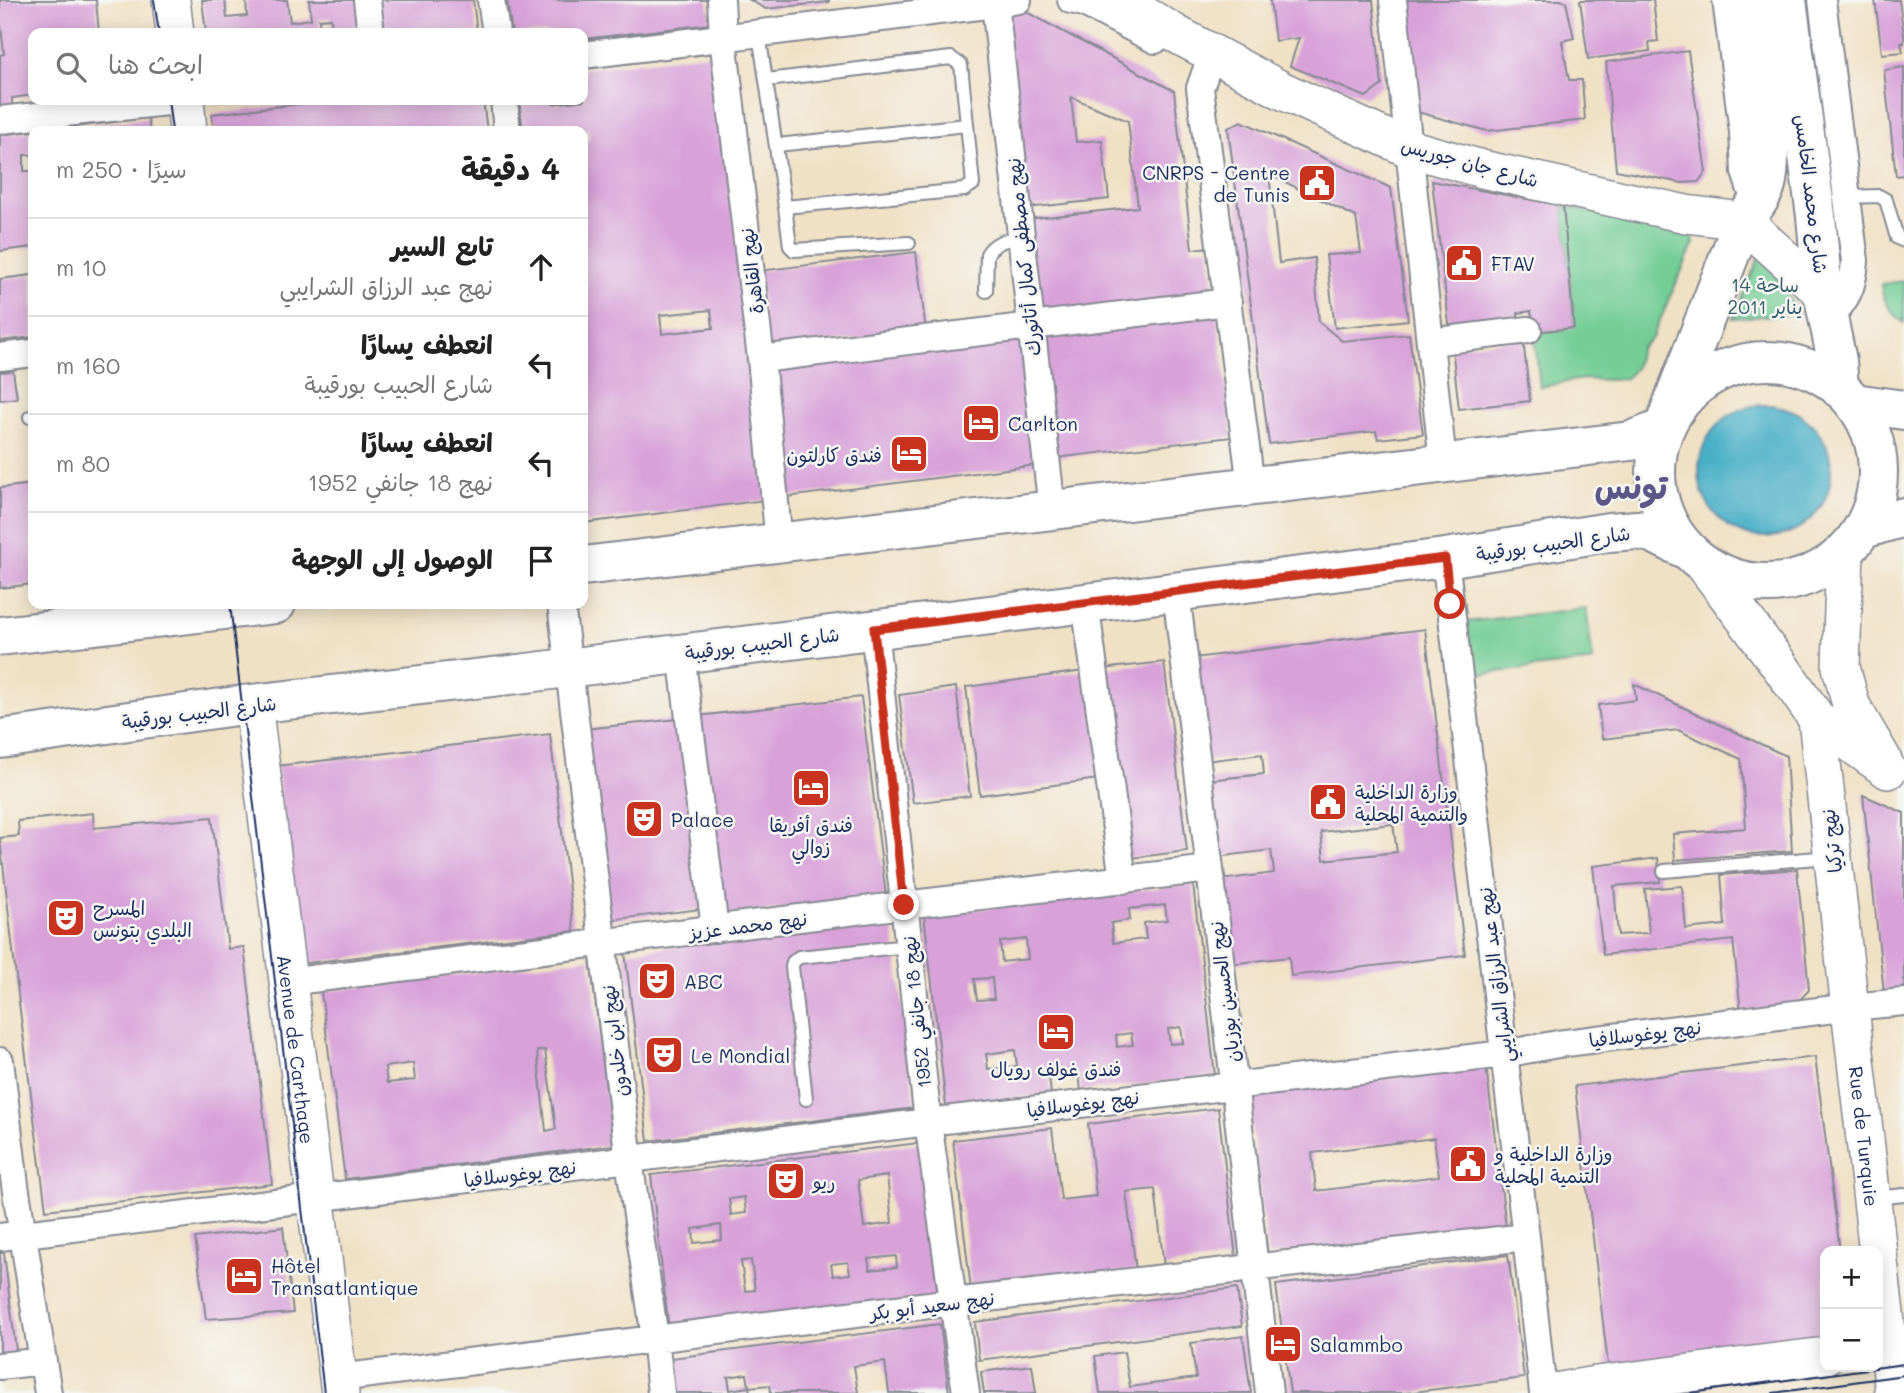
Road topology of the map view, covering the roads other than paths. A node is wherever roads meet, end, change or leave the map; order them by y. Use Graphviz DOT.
graph roads {
  1 [pos="171,0"];
  2 [pos="367,0"];
  3 [pos="491,0"];
  4 [pos="721,0"];
  5 [pos="1071,0"];
  6 [pos="1119,0"];
  7 [pos="1393,0"];
  8 [pos="1726,0"];
  9 [pos="1756,0"];
  10 [pos="1787,0"];
  11 [pos="1822,0"];
  12 [pos="992,3"];
  13 [pos="175,28"];
  14 [pos="370,28"];
  15 [pos="495,28"];
  16 [pos="759,34"];
  17 [pos="723,38"];
  18 [pos="588,54"];
  19 [pos="1207,68"];
  20 [pos="767,80"];
  21 [pos="1283,91"];
  22 [pos="139,105"];
  23 [pos="185,105"];
  24 [pos="505,105"];
  25 [pos="0,120"];
  26 [pos="967,125"];
  27 [pos="188,126"];
  28 [pos="507,126"];
  29 [pos="777,145"];
  30 [pos="1408,148"];
  31 [pos="1847,197"];
  32 [pos="785,207"];
  33 [pos="1749,213"];
  34 [pos="1021,236"];
  35 [pos="1904,241"];
  36 [pos="909,243"];
  37 [pos="986,291"];
  38 [pos="1228,302"];
  39 [pos="1826,306"];
  40 [pos="1031,326"];
  41 [pos="1528,330"];
  42 [pos="1430,342"];
  43 [pos="28,354"];
  44 [pos="0,357"];
  45 [pos="761,359"];
  46 [pos="1847,395"];
  47 [pos="1904,410"];
  48 [pos="1664,428"];
  49 [pos="1443,463"];
  50 [pos="1251,486"];
  51 [pos="1052,510"];
  52 [pos="1904,517"];
  53 [pos="1854,540"];
  54 [pos="779,542"];
  55 [pos="1695,556"];
  56 [pos="1445,558"];
  57 [pos="588,565"];
  58 [pos="1175,592"];
  59 [pos="1085,602"];
  60 [pos="219,609"];
  61 [pos="562,609"];
  62 [pos="874,629"];
  63 [pos="0,636"];
  64 [pos="681,653"];
  65 [pos="570,678"];
  66 [pos="253,704"];
  67 [pos="1817,719"];
  68 [pos="0,739"];
  69 [pos="1896,774"];
  70 [pos="1833,856"];
  71 [pos="1210,869"];
  72 [pos="1664,871"];
  73 [pos="1123,880"];
  74 [pos="904,905"];
  75 [pos="715,929"];
  76 [pos="602,943"];
  77 [pos="909,946"];
  78 [pos="1845,962"];
  79 [pos="287,982"];
  80 [pos="1904,1003"];
  81 [pos="1850,1007"];
  82 [pos="1504,1054"];
  83 [pos="0,1061"];
  84 [pos="1234,1085"];
  85 [pos="806,1099"];
  86 [pos="928,1122"];
  87 [pos="629,1160"];
  88 [pos="1888,1196"];
  89 [pos="316,1198"];
  90 [pos="11,1236"];
  91 [pos="1526,1237"];
  92 [pos="1255,1267"];
  93 [pos="953,1302"];
  94 [pos="655,1338"];
  95 [pos="1890,1348"];
  96 [pos="1820,1357"];
  97 [pos="43,1361"];
  98 [pos="0,1366"];
  99 [pos="339,1386"];
  100 [pos="48,1393"];
  101 [pos="661,1393"];
  102 [pos="965,1393"];
  103 [pos="1269,1393"];
  104 [pos="1543,1393"];
  105 [pos="1549,1393"];
  106 [pos="1894,1393"];
  1 -- 13 [label="street"];
  2 -- 14 [label="street"];
  3 -- 15 [label="street"];
  4 -- 17 [label="street, نهج القاهرة"];
  5 -- 19 [label="street"];
  6 -- 21 [label="street, شارع جان جوريس"];
  7 -- 30 [label="street"];
  8 -- 33 [label="street"];
  9 -- 33 [label="main road, شارع محمد الخامس"];
  10 -- 39 [label="main road, شارع محمد الخامس"];
  11 -- 31 [label="street"];
  12 -- 16 [label="street"];
  12 -- 34 [label="street, نهج مصطفى كمال أتاتورك"];
  16 -- 17 [label="street"];
  16 -- 20 [label="lane"];
  17 -- 18 [label="street"];
  17 -- 45 [label="street, نهج القاهرة"];
  19 -- 21 [label="street"];
  19 -- 38 [label="street"];
  20 -- 26 [label="lane"];
  20 -- 29 [label="lane"];
  21 -- 30 [label="street, شارع جان جوريس"];
  22 -- 25 [label="street"];
  23 -- 27 [label="street"];
  24 -- 28 [label="street"];
  26 -- 29 [label="lane"];
  26 -- 32 [label="lane"];
  29 -- 32 [label="lane"];
  30 -- 33 [label="street, شارع جان جوريس"];
  30 -- 42 [label="street"];
  31 -- 35 [label="lane"];
  31 -- 39 [label="street"];
  32 -- 36 [label="lane"];
  33 -- 39 [label="street"];
  33 -- 48 [label="main road, شارع محمد الخامس"];
  34 -- 37 [label="lane"];
  34 -- 40 [label="street, نهج مصطفى كمال أتاتورك"];
  38 -- 40 [label="street"];
  38 -- 50 [label="street"];
  39 -- 46 [label="main road, شارع محمد الخامس"];
  40 -- 45 [label="street"];
  40 -- 51 [label="street, نهج مصطفى كمال أتاتورك"];
  41 -- 42 [label="street"];
  42 -- 49 [label="street"];
  43 -- 44 [label="street"];
  45 -- 54 [label="street, نهج القاهرة"];
  46 -- 47 [label="main road"];
  46 -- 48 [label="main road"];
  46 -- 53 [label="main road"];
  48 -- 49 [label="main road"];
  48 -- 55 [label="main road"];
  49 -- 50 [label="main road"];
  50 -- 51 [label="main road"];
  51 -- 54 [label="main road"];
  52 -- 53 [label="main road"];
  53 -- 55 [label="main road"];
  53 -- 69 [label="street"];
  54 -- 57 [label="main road"];
  55 -- 56 [label="main road, شارع الحبيب بورقيبة"];
  55 -- 67 [label="street"];
  56 -- 58 [label="main road, شارع الحبيب بورقيبة"];
  56 -- 82 [label="street, نهج عبد الرزاق الشرايبي"];
  58 -- 59 [label="main road, شارع الحبيب بورقيبة"];
  58 -- 71 [label="street, نهج الحسين بوزيان"];
  59 -- 62 [label="main road, شارع الحبيب بورقيبة"];
  59 -- 73 [label="street"];
  60 -- 63 [label="main road"];
  61 -- 65 [label="street, نهج ابن خلدون"];
  62 -- 64 [label="main road, شارع الحبيب بورقيبة"];
  62 -- 74 [label="street, نهج 18 جانفي 1952"];
  64 -- 65 [label="main road, شارع الحبيب بورقيبة"];
  64 -- 75 [label="street"];
  65 -- 66 [label="main road, شارع الحبيب بورقيبة"];
  65 -- 76 [label="street, نهج ابن خلدون"];
  66 -- 68 [label="main road, شارع الحبيب بورقيبة"];
  66 -- 79 [label="street, Avenue de Carthage"];
  67 -- 69 [label="street"];
  67 -- 70 [label="street, نهج تركيا"];
  70 -- 72 [label="lane"];
  70 -- 78 [label="street, نهج تركيا"];
  71 -- 73 [label="street, نهج محمد عزيز"];
  71 -- 84 [label="street, نهج الحسين بوزيان"];
  73 -- 74 [label="street, نهج محمد عزيز"];
  74 -- 75 [label="street, نهج محمد عزيز"];
  74 -- 77 [label="street, نهج 18 جانفي 1952"];
  75 -- 76 [label="street, نهج محمد عزيز"];
  76 -- 79 [label="street, نهج محمد عزيز"];
  76 -- 87 [label="street, نهج ابن خلدون"];
  77 -- 85 [label="lane"];
  77 -- 86 [label="street, نهج 18 جانفي 1952"];
  78 -- 81 [label="street, Rue de Turquie"];
  79 -- 89 [label="street, Avenue de Carthage"];
  80 -- 81 [label="street, نهج يوغوسلافيا"];
  81 -- 82 [label="street, نهج يوغوسلافيا"];
  81 -- 88 [label="street, Rue de Turquie"];
  82 -- 84 [label="street, نهج يوغوسلافيا"];
  82 -- 91 [label="street, نهج عبد الرزاق الشرايبي"];
  83 -- 90 [label="street"];
  84 -- 86 [label="street, نهج يوغوسلافيا"];
  84 -- 92 [label="street, نهج الحسين بوزيان"];
  86 -- 87 [label="street, نهج يوغوسلافيا"];
  86 -- 93 [label="street, نهج 18 جانفي 1952"];
  87 -- 89 [label="street, نهج يوغوسلافيا"];
  87 -- 94 [label="street, نهج ابن خلدون"];
  88 -- 95 [label="street, Rue de Turquie"];
  89 -- 90 [label="street, نهج يوغوسلافيا"];
  89 -- 99 [label="street, Avenue de Carthage"];
  90 -- 97 [label="street"];
  91 -- 92 [label="street, نهج سعيد أبو بكر"];
  91 -- 104 [label="street, نهج عبد الرزاق الشرايبي"];
  92 -- 93 [label="street, نهج سعيد أبو بكر"];
  92 -- 103 [label="street, نهج الحسين بوزيان"];
  93 -- 94 [label="street, نهج سعيد أبو بكر"];
  93 -- 102 [label="street, نهج 18 جانفي 1952"];
  94 -- 99 [label="street, نهج سعيد أبو بكر"];
  94 -- 101 [label="street, نهج ابن خلدون"];
  95 -- 106 [label="street, Rue de Turquie"];
  96 -- 105 [label="street"];
  97 -- 98 [label="street"];
  97 -- 100 [label="street"];
}
